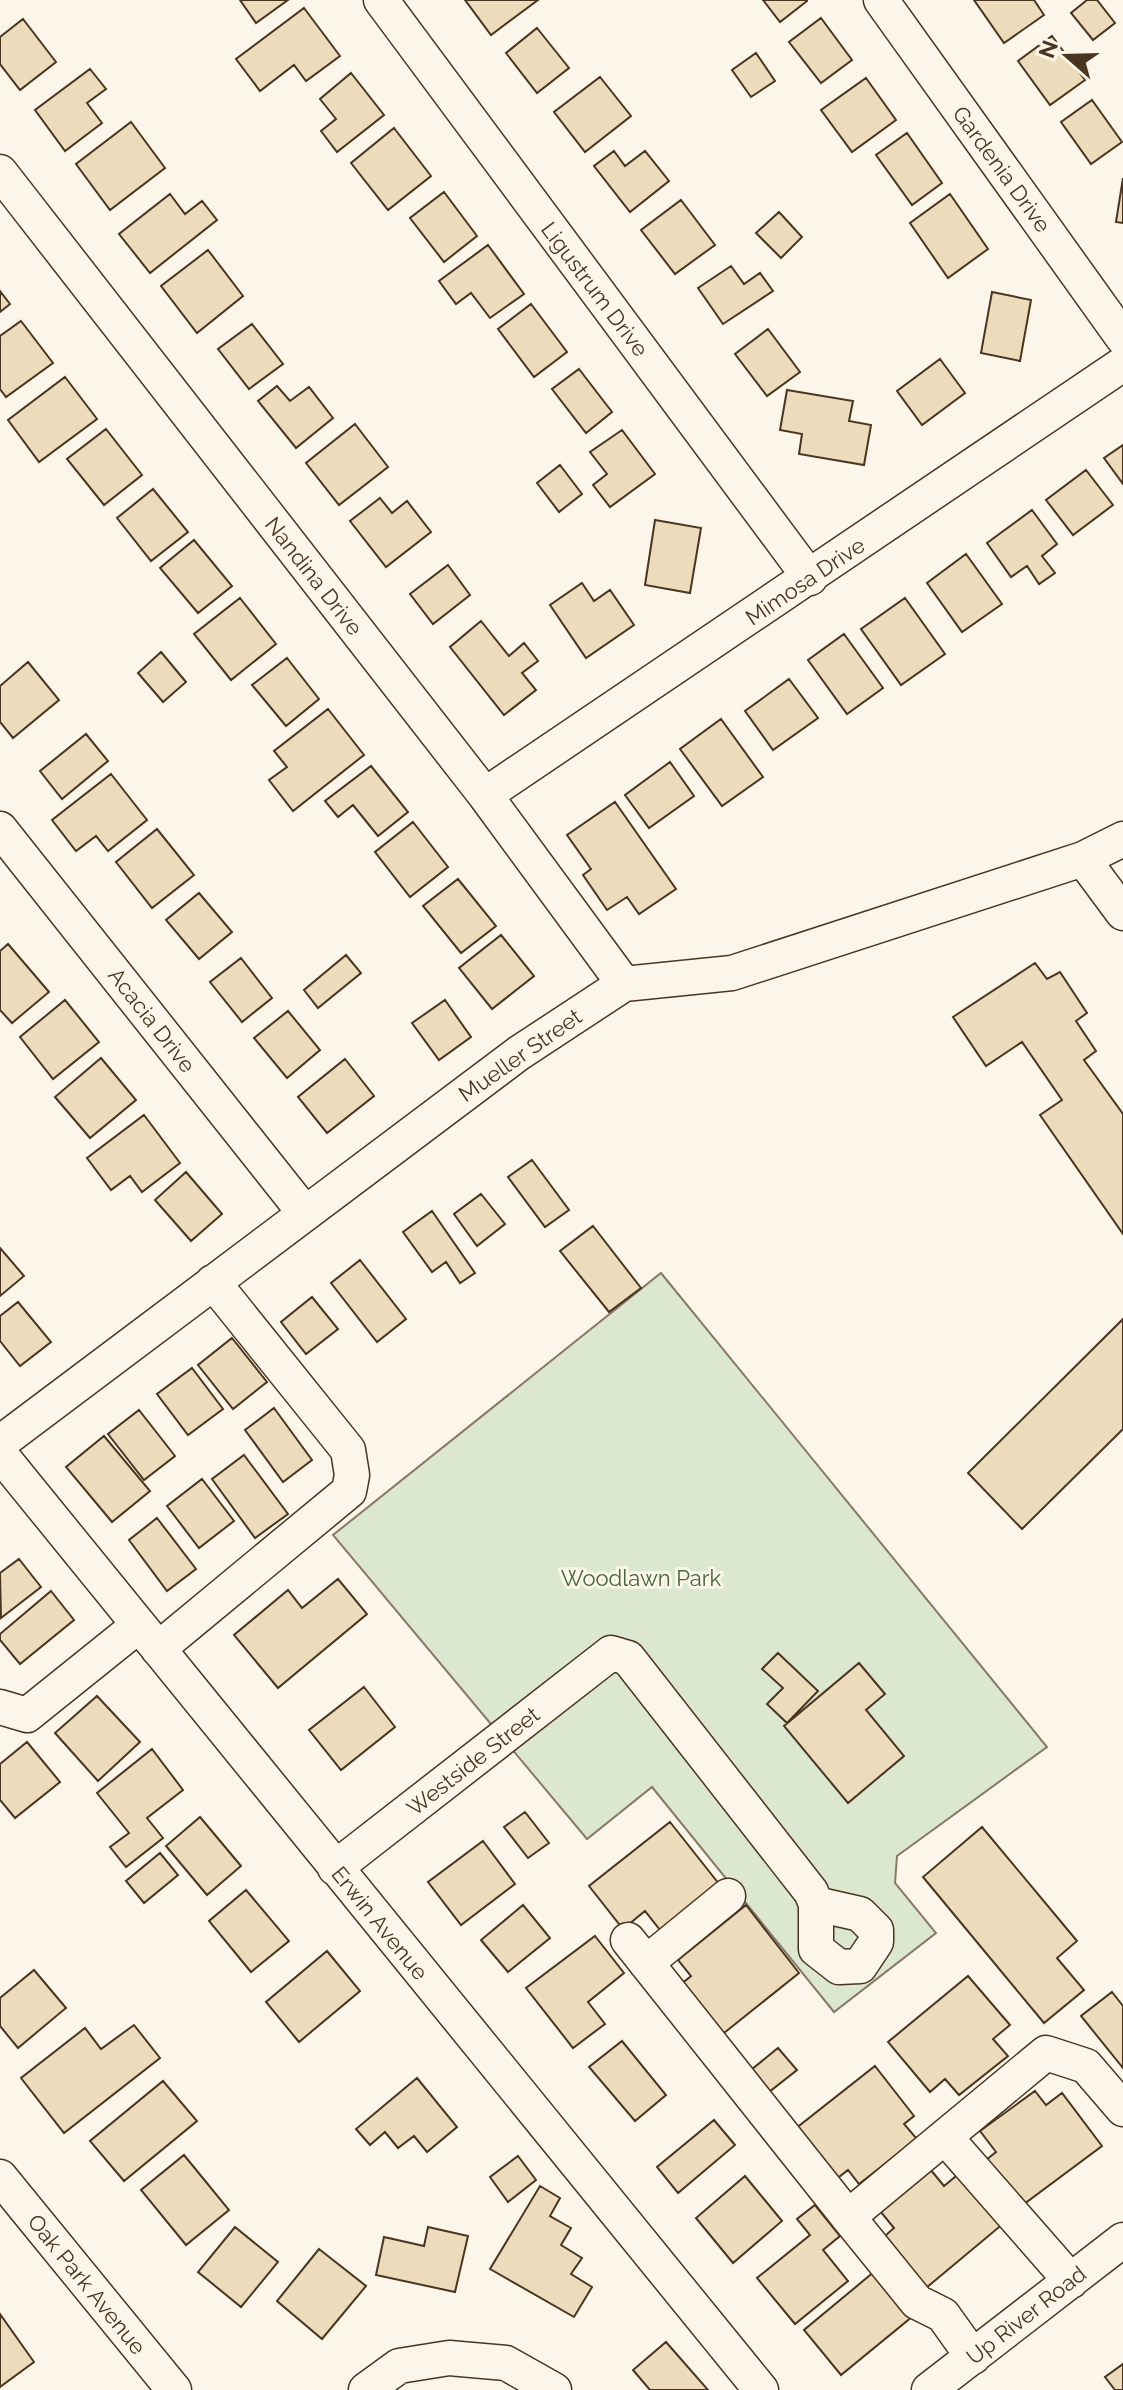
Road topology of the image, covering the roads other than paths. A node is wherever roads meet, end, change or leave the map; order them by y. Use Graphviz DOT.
graph roads {
  1 [pos="381,0"];
  2 [pos="881,0"];
  3 [pos="0,172"];
  4 [pos="1123,338"];
  5 [pos="1123,364"];
  6 [pos="810,578"];
  7 [pos="485,795"];
  8 [pos="0,829"];
  9 [pos="1123,839"];
  10 [pos="1083,859"];
  11 [pos="1123,913"];
  12 [pos="624,984"];
  13 [pos="304,1212"];
  14 [pos="213,1282"];
  15 [pos="0,1443"];
  16 [pos="0,1454"];
  17 [pos="148,1637"];
  18 [pos="0,1707"];
  19 [pos="335,1868"];
  20 [pos="728,1896"];
  21 [pos="816,1904"];
  22 [pos="1123,2109"];
  23 [pos="945,2137"];
  24 [pos="0,2177"];
  25 [pos="848,2217"];
  26 [pos="1116,2249"];
  27 [pos="1071,2281"];
  28 [pos="973,2357"];
  29 [pos="174,2390"];
  30 [pos="366,2390"];
  31 [pos="554,2390"];
  32 [pos="761,2390"];
  33 [pos="929,2390"];
  1 -- 6 [label="street, Ligustrum Drive"];
  2 -- 4 [label="street, Gardenia Drive"];
  3 -- 7 [label="street, Nandina Drive"];
  5 -- 6 [label="street, Mimosa Drive"];
  6 -- 7 [label="street, Mimosa Drive"];
  7 -- 12 [label="street, Nandina Drive"];
  8 -- 13 [label="street, Acacia Drive"];
  9 -- 10 [label="street, Mueller Street"];
  10 -- 11 [label="street"];
  10 -- 12 [label="street, Mueller Street"];
  12 -- 13 [label="street, Mueller Street"];
  13 -- 14 [label="street, Mueller Street"];
  14 -- 15 [label="street, Mueller Street"];
  14 -- 17 [label="street"];
  16 -- 17 [label="street, Erwin Avenue"];
  17 -- 18 [label="street"];
  17 -- 19 [label="street, Erwin Avenue"];
  19 -- 21 [label="street, Westside Street"];
  19 -- 32 [label="street, Erwin Avenue"];
  20 -- 25 [label="street"];
  22 -- 23 [label="street"];
  23 -- 25 [label="street"];
  23 -- 27 [label="street"];
  24 -- 29 [label="street, Oak Park Avenue"];
  25 -- 28 [label="street"];
  26 -- 27 [label="street, Up River Road"];
  27 -- 28 [label="street, Up River Road"];
  28 -- 33 [label="street, Up River Road"];
  30 -- 31 [label="street"];
}
